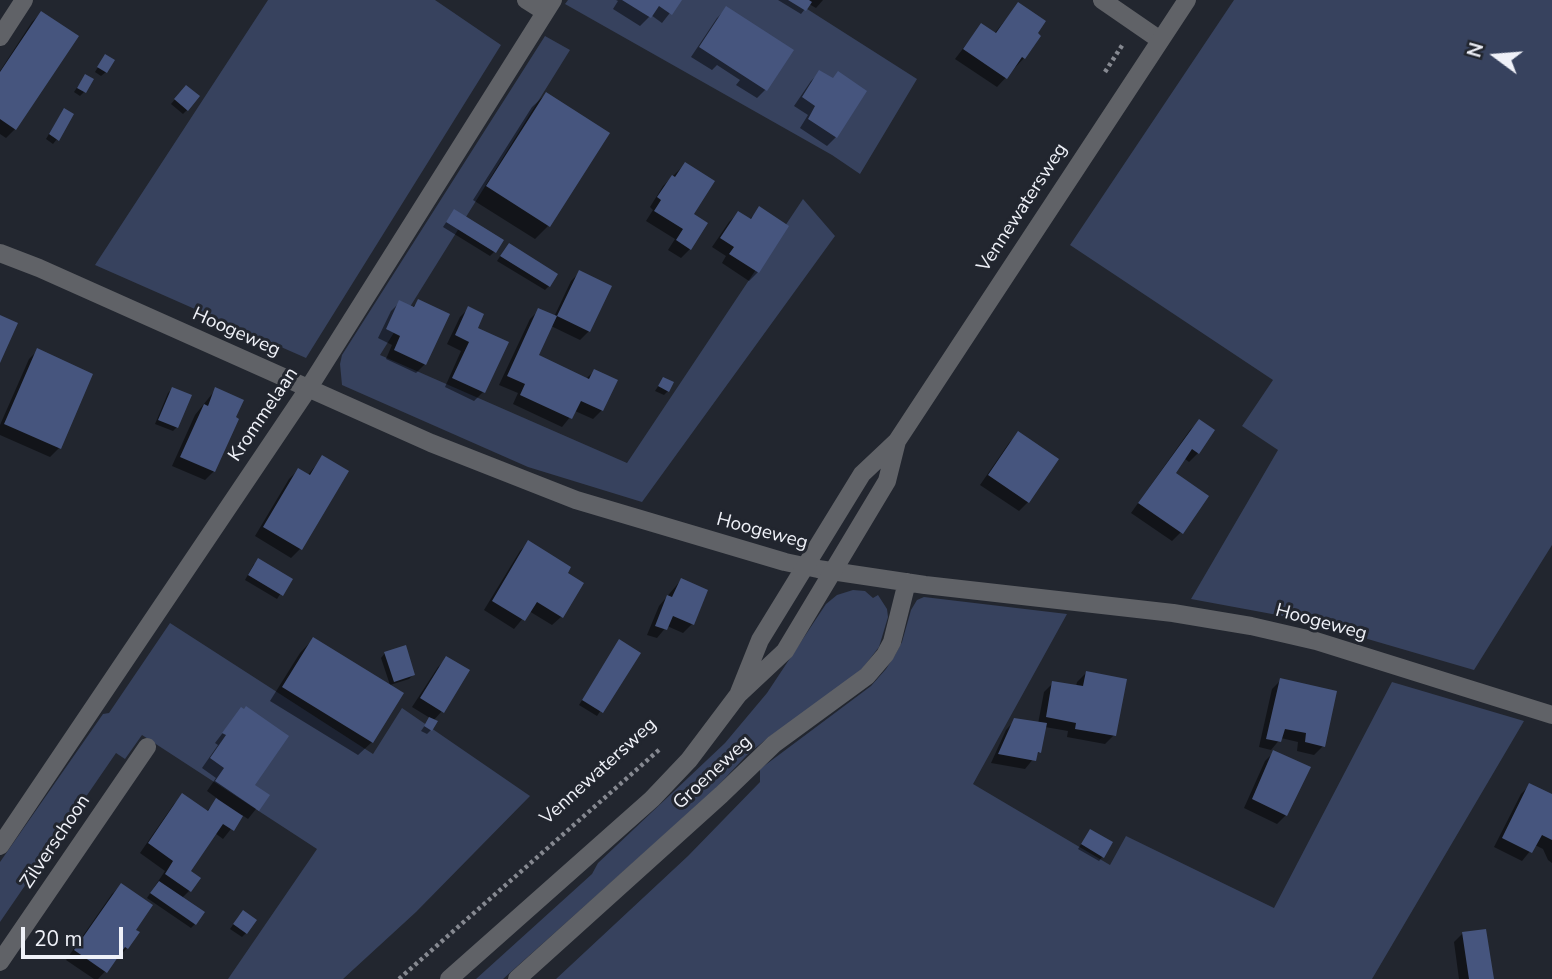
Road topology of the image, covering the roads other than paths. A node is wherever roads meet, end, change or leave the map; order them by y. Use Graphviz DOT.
graph roads {
  1 [pos="24,0"];
  2 [pos="526,0"];
  3 [pos="1102,0"];
  4 [pos="1187,0"];
  5 [pos="549,6"];
  6 [pos="0,37"];
  7 [pos="1160,40"];
  8 [pos="0,253"];
  9 [pos="308,388"];
  10 [pos="897,441"];
  11 [pos="803,566"];
  12 [pos="832,571"];
  13 [pos="907,582"];
  14 [pos="738,695"];
  15 [pos="1552,715"];
  16 [pos="147,747"];
  17 [pos="0,846"];
  18 [pos="0,962"];
  19 [pos="449,979"];
  20 [pos="517,979"];
  1 -- 6 [label="street"];
  2 -- 5 [label="street"];
  3 -- 7 [label="street"];
  4 -- 7 [label="street, Vennewatersweg"];
  5 -- 9 [label="street, Krommelaan"];
  7 -- 10 [label="street, Vennewatersweg"];
  8 -- 9 [label="street, Hoogeweg"];
  9 -- 11 [label="street, Hoogeweg"];
  9 -- 17 [label="street, Krommelaan"];
  10 -- 11 [label="street, Vennewatersweg"];
  10 -- 12 [label="street, Vennewatersweg"];
  11 -- 12 [label="street, Hoogeweg"];
  11 -- 14 [label="street, Vennewatersweg"];
  12 -- 13 [label="street, Hoogeweg"];
  12 -- 14 [label="street, Vennewatersweg"];
  13 -- 15 [label="street, Hoogeweg"];
  13 -- 20 [label="street, Groeneweg"];
  14 -- 19 [label="street, Vennewatersweg"];
  16 -- 18 [label="street, Zilverschoon"];
}
